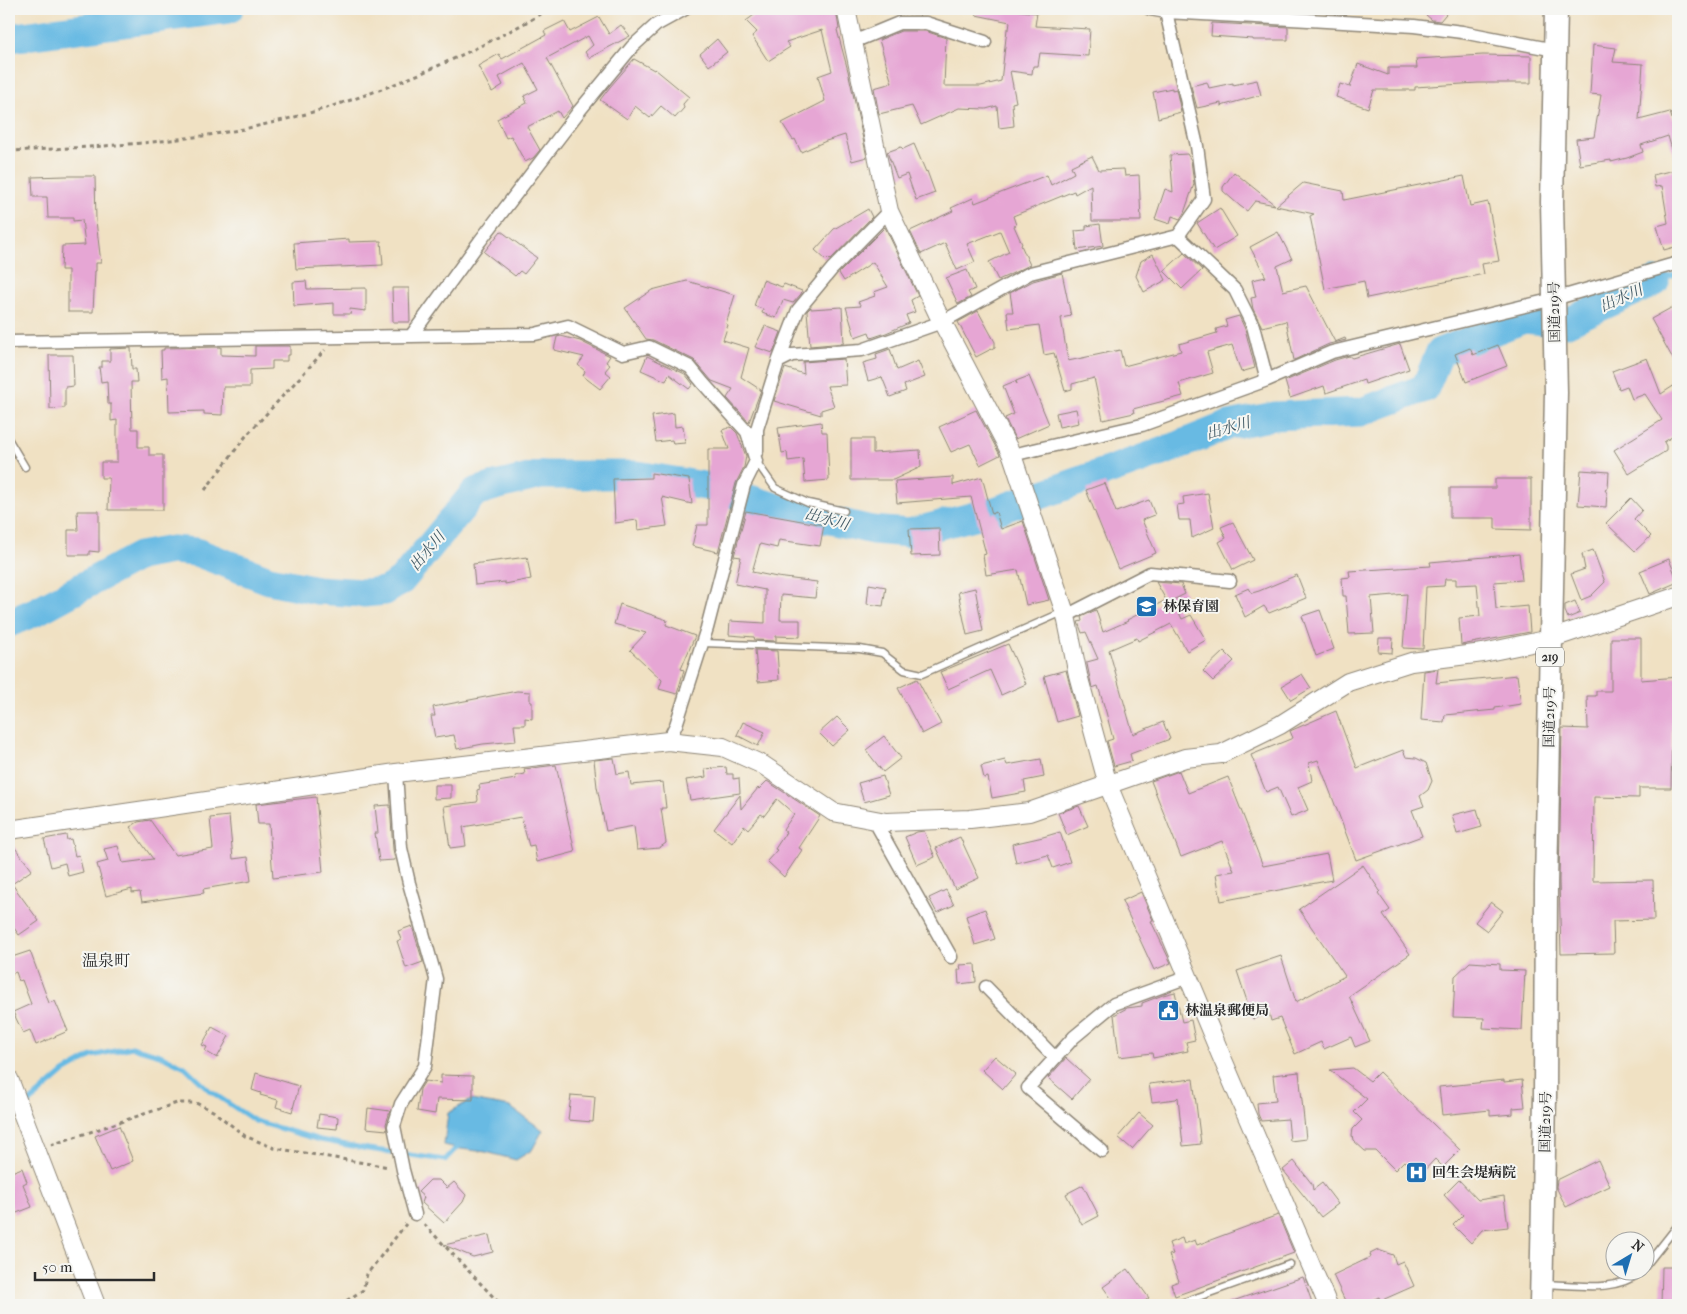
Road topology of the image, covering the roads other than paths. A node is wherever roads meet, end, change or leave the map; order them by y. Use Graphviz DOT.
graph roads {
  1 [pos="685,9"];
  2 [pos="846,9"];
  3 [pos="1150,9"];
  4 [pos="1556,9"];
  5 [pos="1167,11"];
  6 [pos="853,42"];
  7 [pos="985,42"];
  8 [pos="1555,50"];
  9 [pos="889,211"];
  10 [pos="1178,236"];
  11 [pos="1678,263"];
  12 [pos="1554,299"];
  13 [pos="942,322"];
  14 [pos="411,336"];
  15 [pos="9,342"];
  16 [pos="778,362"];
  17 [pos="1267,380"];
  18 [pos="9,440"];
  19 [pos="1012,455"];
  20 [pos="756,461"];
  21 [pos="25,467"];
  22 [pos="844,511"];
  23 [pos="1230,581"];
  24 [pos="1678,596"];
  25 [pos="1065,614"];
  26 [pos="1550,639"];
  27 [pos="702,643"];
  28 [pos="668,741"];
  29 [pos="396,774"];
  30 [pos="1108,785"];
  31 [pos="874,820"];
  32 [pos="9,830"];
  33 [pos="951,957"];
  34 [pos="1188,977"];
  35 [pos="986,987"];
  36 [pos="1055,1058"];
  37 [pos="9,1079"];
  38 [pos="1102,1151"];
  39 [pos="415,1214"];
  40 [pos="1678,1225"];
  41 [pos="1654,1255"];
  42 [pos="1290,1264"];
  43 [pos="1624,1282"];
  44 [pos="1542,1295"];
  45 [pos="96,1305"];
  46 [pos="1176,1305"];
  47 [pos="1328,1305"];
  1 -- 14 [label="street"];
  2 -- 6 [label="street"];
  3 -- 5 [label="street"];
  4 -- 8 [label="highway, 国道219号 / 219"];
  5 -- 8 [label="street"];
  5 -- 10 [label="street"];
  6 -- 7 [label="street"];
  6 -- 9 [label="street"];
  8 -- 12 [label="highway, 国道219号 / 219"];
  9 -- 13 [label="street"];
  9 -- 16 [label="street"];
  10 -- 13 [label="street"];
  10 -- 17 [label="street"];
  11 -- 12 [label="street"];
  12 -- 17 [label="street"];
  12 -- 26 [label="highway, 国道219号 / 219"];
  13 -- 16 [label="street"];
  13 -- 19 [label="street"];
  14 -- 15 [label="street"];
  14 -- 20 [label="street"];
  16 -- 20 [label="street"];
  17 -- 19 [label="street"];
  18 -- 21 [label="lane"];
  19 -- 25 [label="street"];
  20 -- 22 [label="lane"];
  20 -- 27 [label="street"];
  23 -- 25 [label="street"];
  24 -- 26 [label="street"];
  25 -- 27 [label="lane"];
  25 -- 30 [label="street"];
  26 -- 30 [label="street"];
  26 -- 44 [label="highway, 国道219号 / 219"];
  27 -- 28 [label="street"];
  28 -- 29 [label="street"];
  28 -- 31 [label="street"];
  29 -- 32 [label="street"];
  29 -- 39 [label="street"];
  30 -- 31 [label="street"];
  30 -- 34 [label="street"];
  31 -- 33 [label="street"];
  34 -- 36 [label="street"];
  34 -- 47 [label="street"];
  35 -- 36 [label="street"];
  36 -- 38 [label="street"];
  37 -- 45 [label="street"];
  40 -- 41 [label="lane"];
  42 -- 46 [label="lane"];
  43 -- 44 [label="lane"];
}
